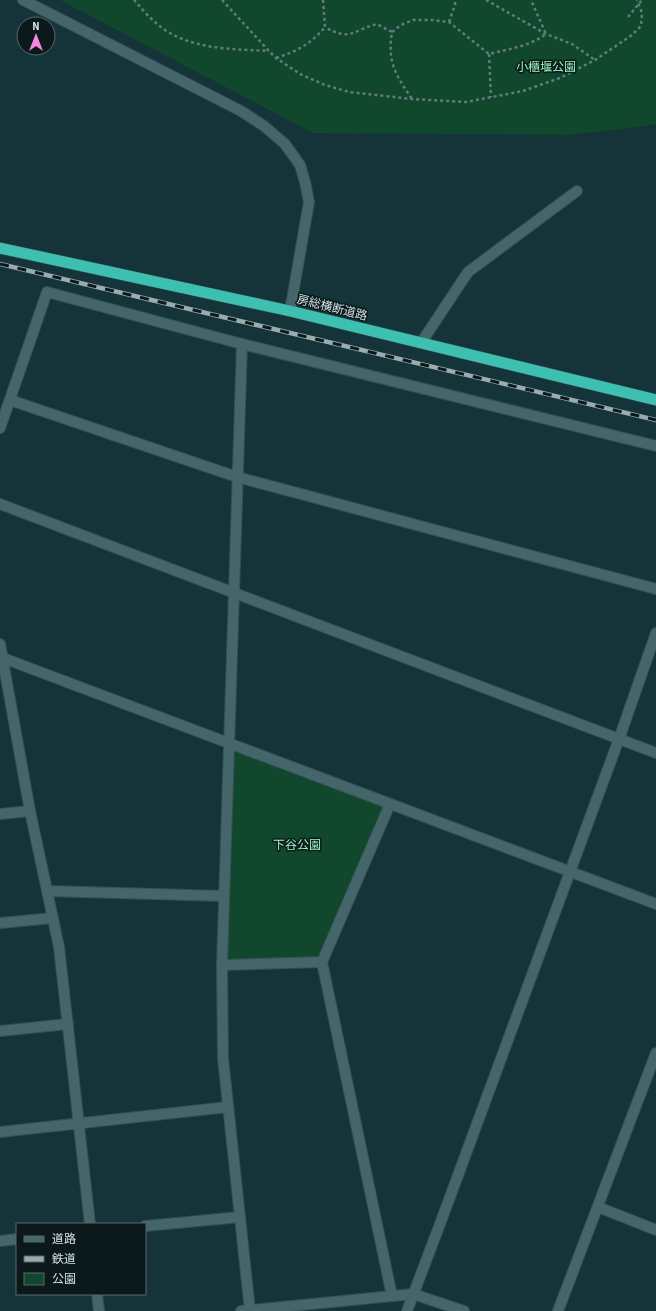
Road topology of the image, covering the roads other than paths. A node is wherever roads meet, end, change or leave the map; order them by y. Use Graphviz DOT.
graph roads {
  1 [pos="23,0"];
  2 [pos="577,191"];
  3 [pos="0,248"];
  4 [pos="290,311"];
  5 [pos="421,343"];
  6 [pos="242,344"];
  7 [pos="10,400"];
  8 [pos="656,400"];
  9 [pos="0,428"];
  10 [pos="656,446"];
  11 [pos="237,477"];
  12 [pos="0,504"];
  13 [pos="656,589"];
  14 [pos="234,593"];
  15 [pos="656,633"];
  16 [pos="0,644"];
  17 [pos="3,658"];
  18 [pos="4,684"];
  19 [pos="619,739"];
  20 [pos="230,744"];
  21 [pos="656,753"];
  22 [pos="390,804"];
  23 [pos="30,810"];
  24 [pos="0,814"];
  25 [pos="570,872"];
  26 [pos="47,891"];
  27 [pos="224,896"];
  28 [pos="656,904"];
  29 [pos="53,918"];
  30 [pos="0,923"];
  31 [pos="322,962"];
  32 [pos="222,965"];
  33 [pos="68,1024"];
  34 [pos="0,1031"];
  35 [pos="656,1053"];
  36 [pos="652,1078"];
  37 [pos="228,1107"];
  38 [pos="79,1124"];
  39 [pos="0,1132"];
  40 [pos="598,1207"];
  41 [pos="240,1217"];
  42 [pos="90,1223"];
  43 [pos="146,1226"];
  44 [pos="656,1230"];
  45 [pos="16,1239"];
  46 [pos="0,1241"];
  47 [pos="413,1294"];
  48 [pos="97,1295"];
  49 [pos="392,1296"];
  50 [pos="99,1311"];
  51 [pos="247,1311"];
  52 [pos="407,1311"];
  53 [pos="464,1311"];
  54 [pos="558,1311"];
  1 -- 4 [label="street"];
  2 -- 5 [label="street"];
  3 -- 4 [label="highway, 房総横断道路"];
  4 -- 5 [label="highway, 房総横断道路"];
  5 -- 8 [label="highway, 房総横断道路"];
  6 -- 7 [label="street"];
  6 -- 10 [label="street"];
  6 -- 11 [label="street"];
  7 -- 9 [label="street"];
  7 -- 11 [label="street"];
  11 -- 13 [label="street"];
  11 -- 14 [label="street"];
  12 -- 14 [label="street"];
  14 -- 19 [label="street"];
  14 -- 20 [label="street"];
  15 -- 19 [label="street"];
  16 -- 17 [label="street"];
  17 -- 18 [label="street"];
  17 -- 20 [label="street"];
  18 -- 23 [label="street"];
  19 -- 21 [label="street"];
  19 -- 25 [label="street"];
  20 -- 22 [label="street"];
  20 -- 27 [label="street"];
  22 -- 25 [label="street"];
  22 -- 31 [label="street"];
  23 -- 24 [label="street"];
  23 -- 26 [label="street"];
  25 -- 28 [label="street"];
  25 -- 47 [label="street"];
  26 -- 27 [label="street"];
  26 -- 29 [label="street"];
  27 -- 32 [label="street"];
  29 -- 30 [label="street"];
  29 -- 33 [label="street"];
  31 -- 32 [label="street"];
  31 -- 49 [label="street"];
  32 -- 37 [label="street"];
  33 -- 34 [label="street"];
  33 -- 38 [label="street"];
  35 -- 36 [label="street"];
  36 -- 40 [label="street"];
  37 -- 38 [label="street"];
  37 -- 41 [label="street"];
  38 -- 39 [label="street"];
  38 -- 42 [label="street"];
  40 -- 44 [label="street"];
  40 -- 54 [label="street"];
  41 -- 43 [label="street"];
  41 -- 51 [label="street"];
  45 -- 46 [label="street"];
  47 -- 49 [label="street"];
  47 -- 52 [label="street"];
  47 -- 53 [label="street"];
  48 -- 50 [label="street"];
  49 -- 51 [label="street"];
}
